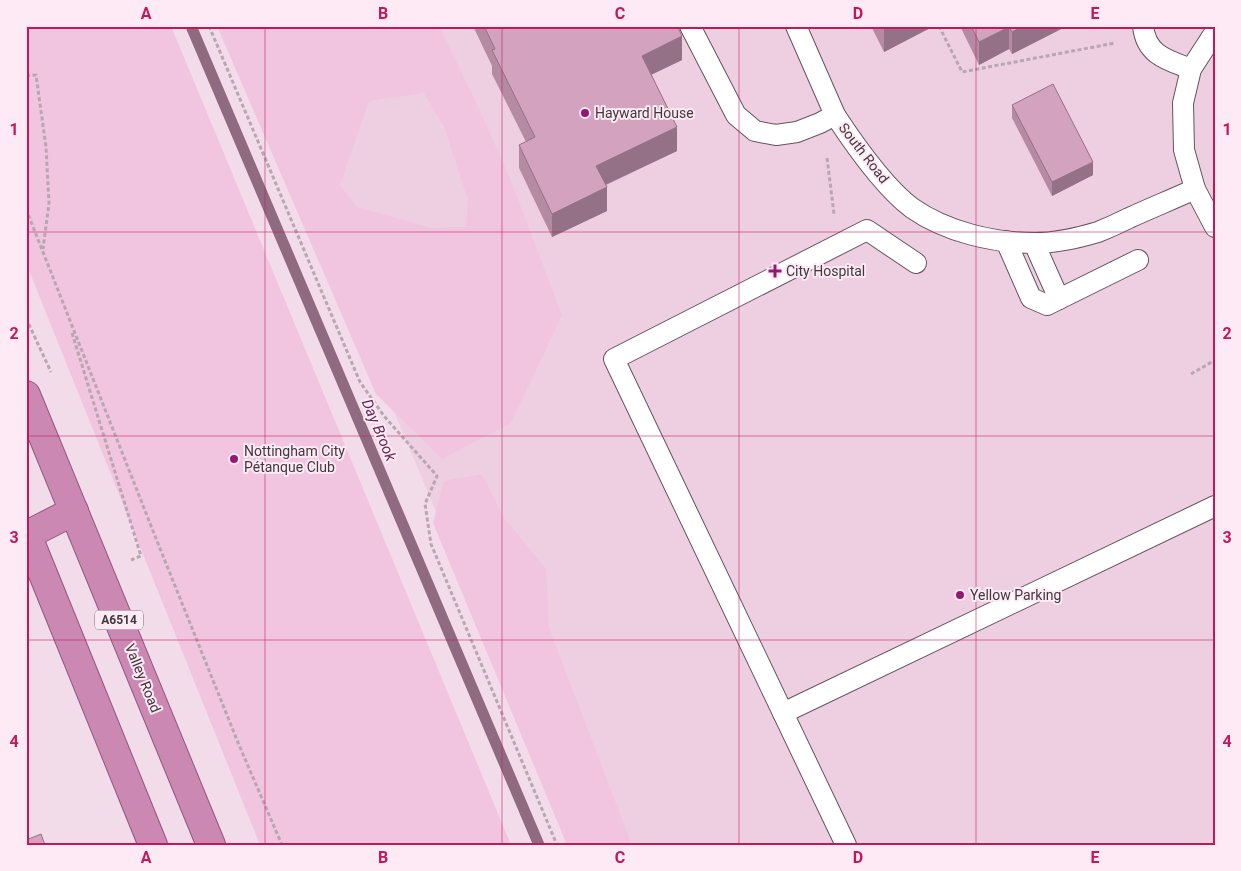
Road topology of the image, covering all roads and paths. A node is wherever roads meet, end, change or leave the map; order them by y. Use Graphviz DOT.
graph roads {
  1 [pos="209,26"];
  2 [pos="690,26"];
  3 [pos="796,26"];
  4 [pos="939,26"];
  5 [pos="1144,32"];
  6 [pos="1215,32"];
  7 [pos="1191,69"];
  8 [pos="26,76"];
  9 [pos="838,120"];
  10 [pos="1195,189"];
  11 [pos="26,209"];
  12 [pos="1215,227"];
  13 [pos="1006,241"];
  14 [pos="1034,243"];
  15 [pos="838,244"];
  16 [pos="43,250"];
  17 [pos="1138,260"];
  18 [pos="916,262"];
  19 [pos="1060,299"];
  20 [pos="65,308"];
  21 [pos="1215,360"];
  22 [pos="1191,374"];
  23 [pos="26,395"];
  24 [pos="1215,506"];
  25 [pos="74,511"];
  26 [pos="27,533"];
  27 [pos="128,562"];
  28 [pos="783,713"];
  29 [pos="153,845"];
  30 [pos="211,845"];
  31 [pos="282,845"];
  32 [pos="558,845"];
  33 [pos="846,845"];
  1 -- 32 [label="path"];
  2 -- 9 [label="lane"];
  3 -- 9 [label="lane, South Road"];
  4 -- 5 [label="path"];
  5 -- 7 [label="lane"];
  6 -- 7 [label="lane"];
  7 -- 10 [label="lane"];
  8 -- 16 [label="path"];
  9 -- 13 [label="lane, South Road"];
  9 -- 15 [label="path"];
  10 -- 12 [label="lane"];
  10 -- 14 [label="lane, South Road"];
  11 -- 16 [label="path"];
  13 -- 14 [label="lane, South Road"];
  13 -- 19 [label="lane"];
  14 -- 19 [label="lane"];
  15 -- 18 [label="lane"];
  15 -- 28 [label="lane"];
  16 -- 20 [label="path"];
  17 -- 19 [label="lane"];
  20 -- 27 [label="path"];
  20 -- 31 [label="path"];
  21 -- 22 [label="path"];
  23 -- 25 [label="highway, Valley Road / A6514"];
  24 -- 28 [label="lane"];
  25 -- 26 [label="highway"];
  25 -- 30 [label="highway, Valley Road / A6514"];
  26 -- 29 [label="highway"];
  28 -- 33 [label="lane"];
}
